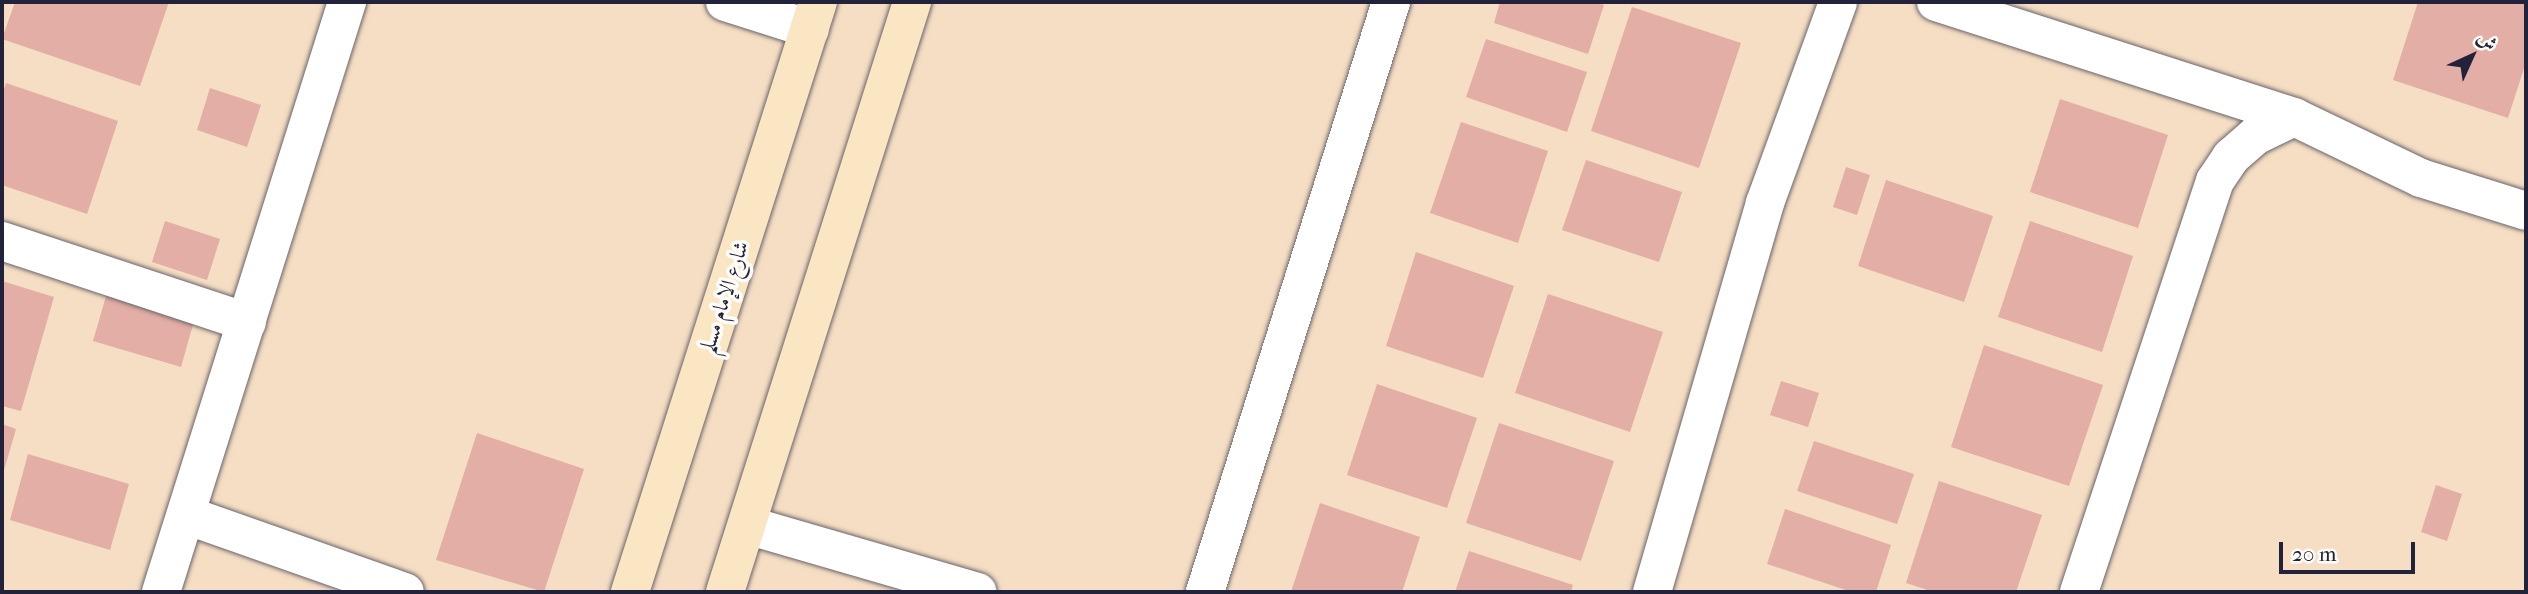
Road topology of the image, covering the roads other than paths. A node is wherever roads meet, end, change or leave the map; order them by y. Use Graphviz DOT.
graph roads {
  1 [pos="347,2"];
  2 [pos="725,2"];
  3 [pos="912,2"];
  4 [pos="1391,2"];
  5 [pos="1838,2"];
  6 [pos="1936,2"];
  7 [pos="814,15"];
  8 [pos="2294,117"];
  9 [pos="2526,211"];
  10 [pos="2,241"];
  11 [pos="247,322"];
  12 [pos="186,515"];
  13 [pos="747,525"];
  14 [pos="161,592"];
  15 [pos="405,592"];
  16 [pos="630,592"];
  17 [pos="725,592"];
  18 [pos="977,592"];
  19 [pos="1205,592"];
  20 [pos="1652,592"];
  21 [pos="2079,592"];
  1 -- 11 [label="street"];
  2 -- 7 [label="street"];
  3 -- 13 [label="main road"];
  4 -- 19 [label="street"];
  5 -- 20 [label="street"];
  6 -- 8 [label="street"];
  7 -- 16 [label="main road, شارع الإمام مسلم"];
  8 -- 9 [label="street"];
  8 -- 21 [label="street"];
  10 -- 11 [label="street"];
  11 -- 12 [label="street"];
  12 -- 14 [label="street"];
  12 -- 15 [label="street"];
  13 -- 17 [label="main road"];
  13 -- 18 [label="street"];
}
